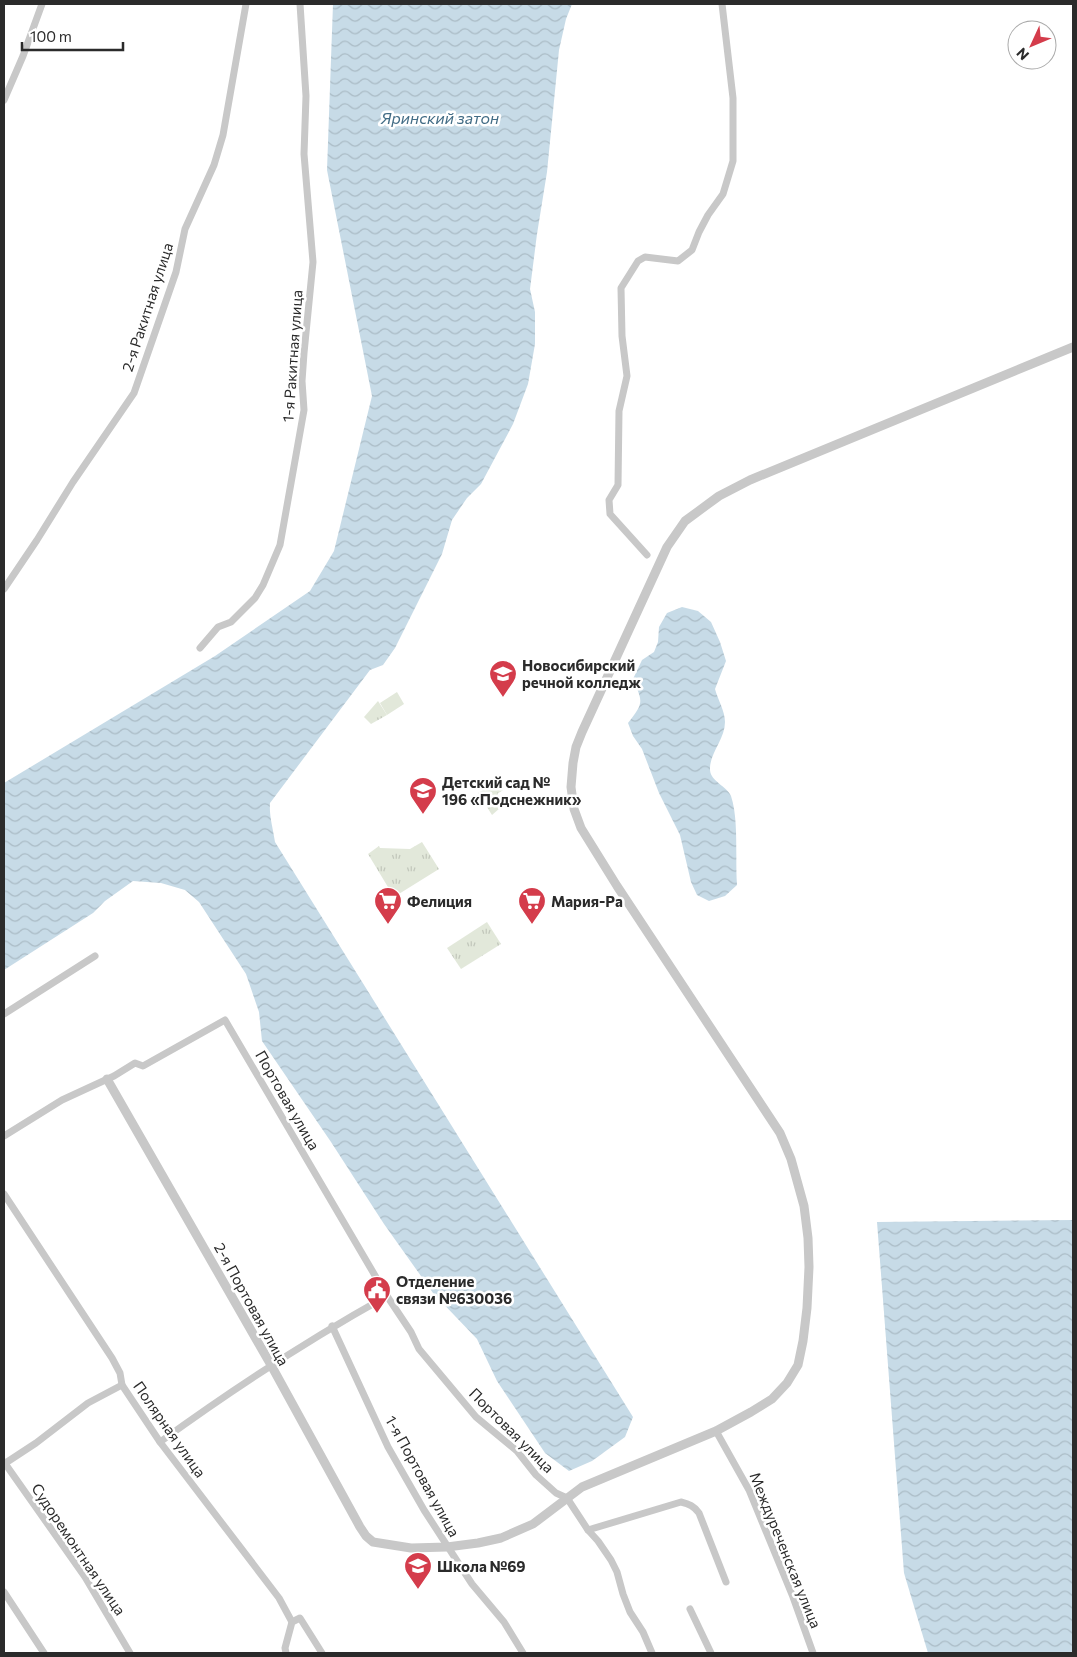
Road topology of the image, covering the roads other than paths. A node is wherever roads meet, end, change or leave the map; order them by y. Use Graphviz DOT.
graph roads {
  1 [pos="42,4"];
  2 [pos="246,4"];
  3 [pos="300,4"];
  4 [pos="722,4"];
  5 [pos="4,100"];
  6 [pos="1073,347"];
  7 [pos="647,555"];
  8 [pos="4,589"];
  9 [pos="200,648"];
  10 [pos="95,956"];
  11 [pos="4,1014"];
  12 [pos="107,1079"];
  13 [pos="4,1136"];
  14 [pos="4,1194"];
  15 [pos="387,1296"];
  16 [pos="332,1326"];
  17 [pos="271,1366"];
  18 [pos="122,1385"];
  19 [pos="716,1431"];
  20 [pos="160,1442"];
  21 [pos="4,1463"];
  22 [pos="567,1498"];
  23 [pos="588,1530"];
  24 [pos="447,1547"];
  25 [pos="726,1582"];
  26 [pos="4,1592"];
  27 [pos="690,1609"];
  28 [pos="292,1622"];
  29 [pos="44,1653"];
  30 [pos="130,1653"];
  31 [pos="286,1653"];
  32 [pos="322,1653"];
  33 [pos="523,1653"];
  34 [pos="652,1653"];
  35 [pos="711,1653"];
  36 [pos="813,1653"];
  1 -- 5 [label="street"];
  2 -- 8 [label="street, 2-я Ракитная улица"];
  3 -- 9 [label="street, 1-я Ракитная улица"];
  4 -- 7 [label="street"];
  6 -- 19 [label="street"];
  10 -- 11 [label="street"];
  12 -- 13 [label="street"];
  12 -- 15 [label="street, Портовая улица"];
  12 -- 17 [label="street, 2-я Портовая улица"];
  14 -- 18 [label="street, Полярная улица"];
  15 -- 16 [label="street"];
  15 -- 22 [label="street, Портовая улица"];
  16 -- 17 [label="street"];
  16 -- 24 [label="street, 1-я Портовая улица"];
  17 -- 20 [label="street"];
  17 -- 24 [label="street, 2-я Портовая улица"];
  18 -- 20 [label="street, Полярная улица"];
  18 -- 21 [label="street"];
  19 -- 22 [label="street"];
  19 -- 36 [label="street, Междуреченская улица"];
  20 -- 28 [label="street, Полярная улица"];
  21 -- 30 [label="street, Судоремонтная улица"];
  22 -- 23 [label="street, Портовая улица"];
  22 -- 24 [label="street"];
  23 -- 25 [label="street"];
  23 -- 34 [label="street, Портовая улица"];
  24 -- 33 [label="street, 1-я Портовая улица"];
  26 -- 29 [label="street"];
  27 -- 35 [label="street"];
  28 -- 31 [label="street"];
  28 -- 32 [label="street"];
}
